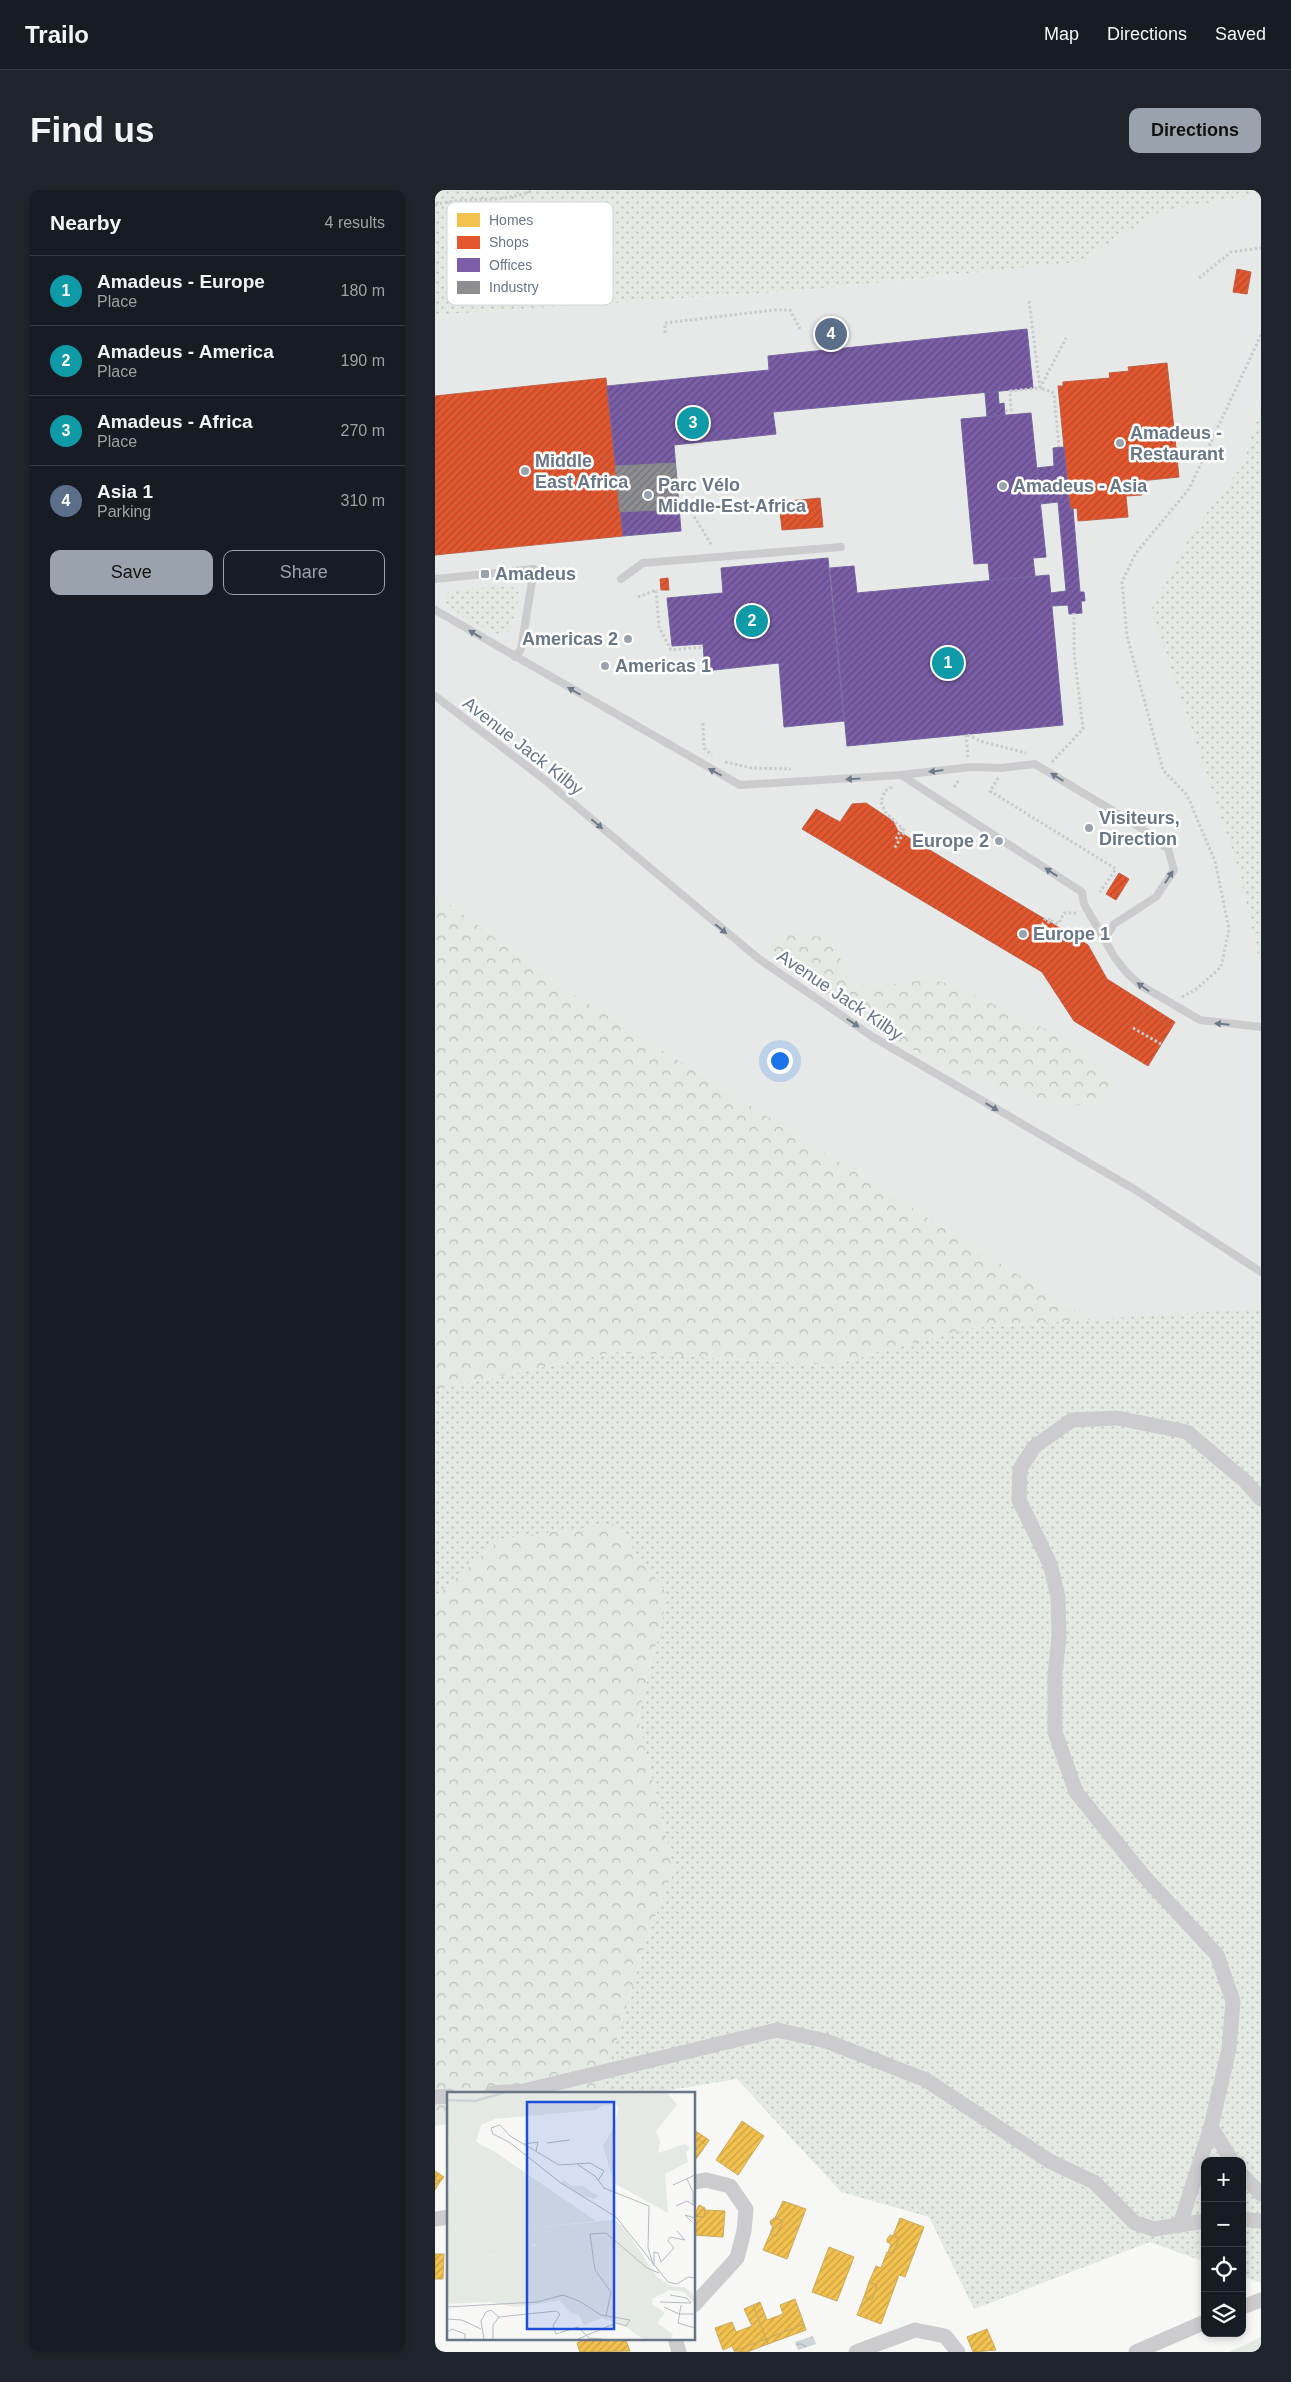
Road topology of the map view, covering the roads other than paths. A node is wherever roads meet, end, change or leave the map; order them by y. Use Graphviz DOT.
graph roads {
  1 [pos="841,547"];
  2 [pos="435,579"];
  3 [pos="621,580"];
  4 [pos="435,610"];
  5 [pos="515,657"];
  6 [pos="435,696"];
  7 [pos="899,779"];
  8 [pos="1104,940"];
  9 [pos="1261,1028"];
  10 [pos="1261,1272"];
  11 [pos="1261,1500"];
  12 [pos="508,2092"];
  13 [pos="1211,2127"];
  14 [pos="1230,2157"];
  15 [pos="1246,2179"];
  16 [pos="695,2182"];
  17 [pos="1261,2194"];
  18 [pos="1246,2219"];
  19 [pos="1261,2221"];
  20 [pos="1201,2222"];
  21 [pos="1181,2225"];
  22 [pos="1261,2300"];
  23 [pos="695,2304"];
  24 [pos="1246,2306"];
  25 [pos="1201,2324"];
  26 [pos="856,2352"];
  27 [pos="958,2352"];
  28 [pos="1136,2352"];
  1 -- 3 [label="lane"];
  2 -- 5 [label="lane"];
  5 -- 4 [label="lane, one-way"];
  7 -- 5 [label="lane, one-way"];
  6 -- 10 [label="lane, Avenue Jack Kilby, one-way"];
  8 -- 7 [label="lane, one-way"];
  8 -- 7 [label="lane, one-way"];
  9 -- 8 [label="lane, one-way"];
  11 -- 13 [label="street"];
  12 -- 21 [label="street"];
  13 -- 14 [label="street"];
  13 -- 21 [label="street"];
  15 -- 17 [label="street"];
  16 -- 23 [label="street"];
  18 -- 19 [label="street"];
  20 -- 21 [label="street"];
  22 -- 24 [label="street"];
  25 -- 28 [label="street"];
  26 -- 27 [label="street"];
}
